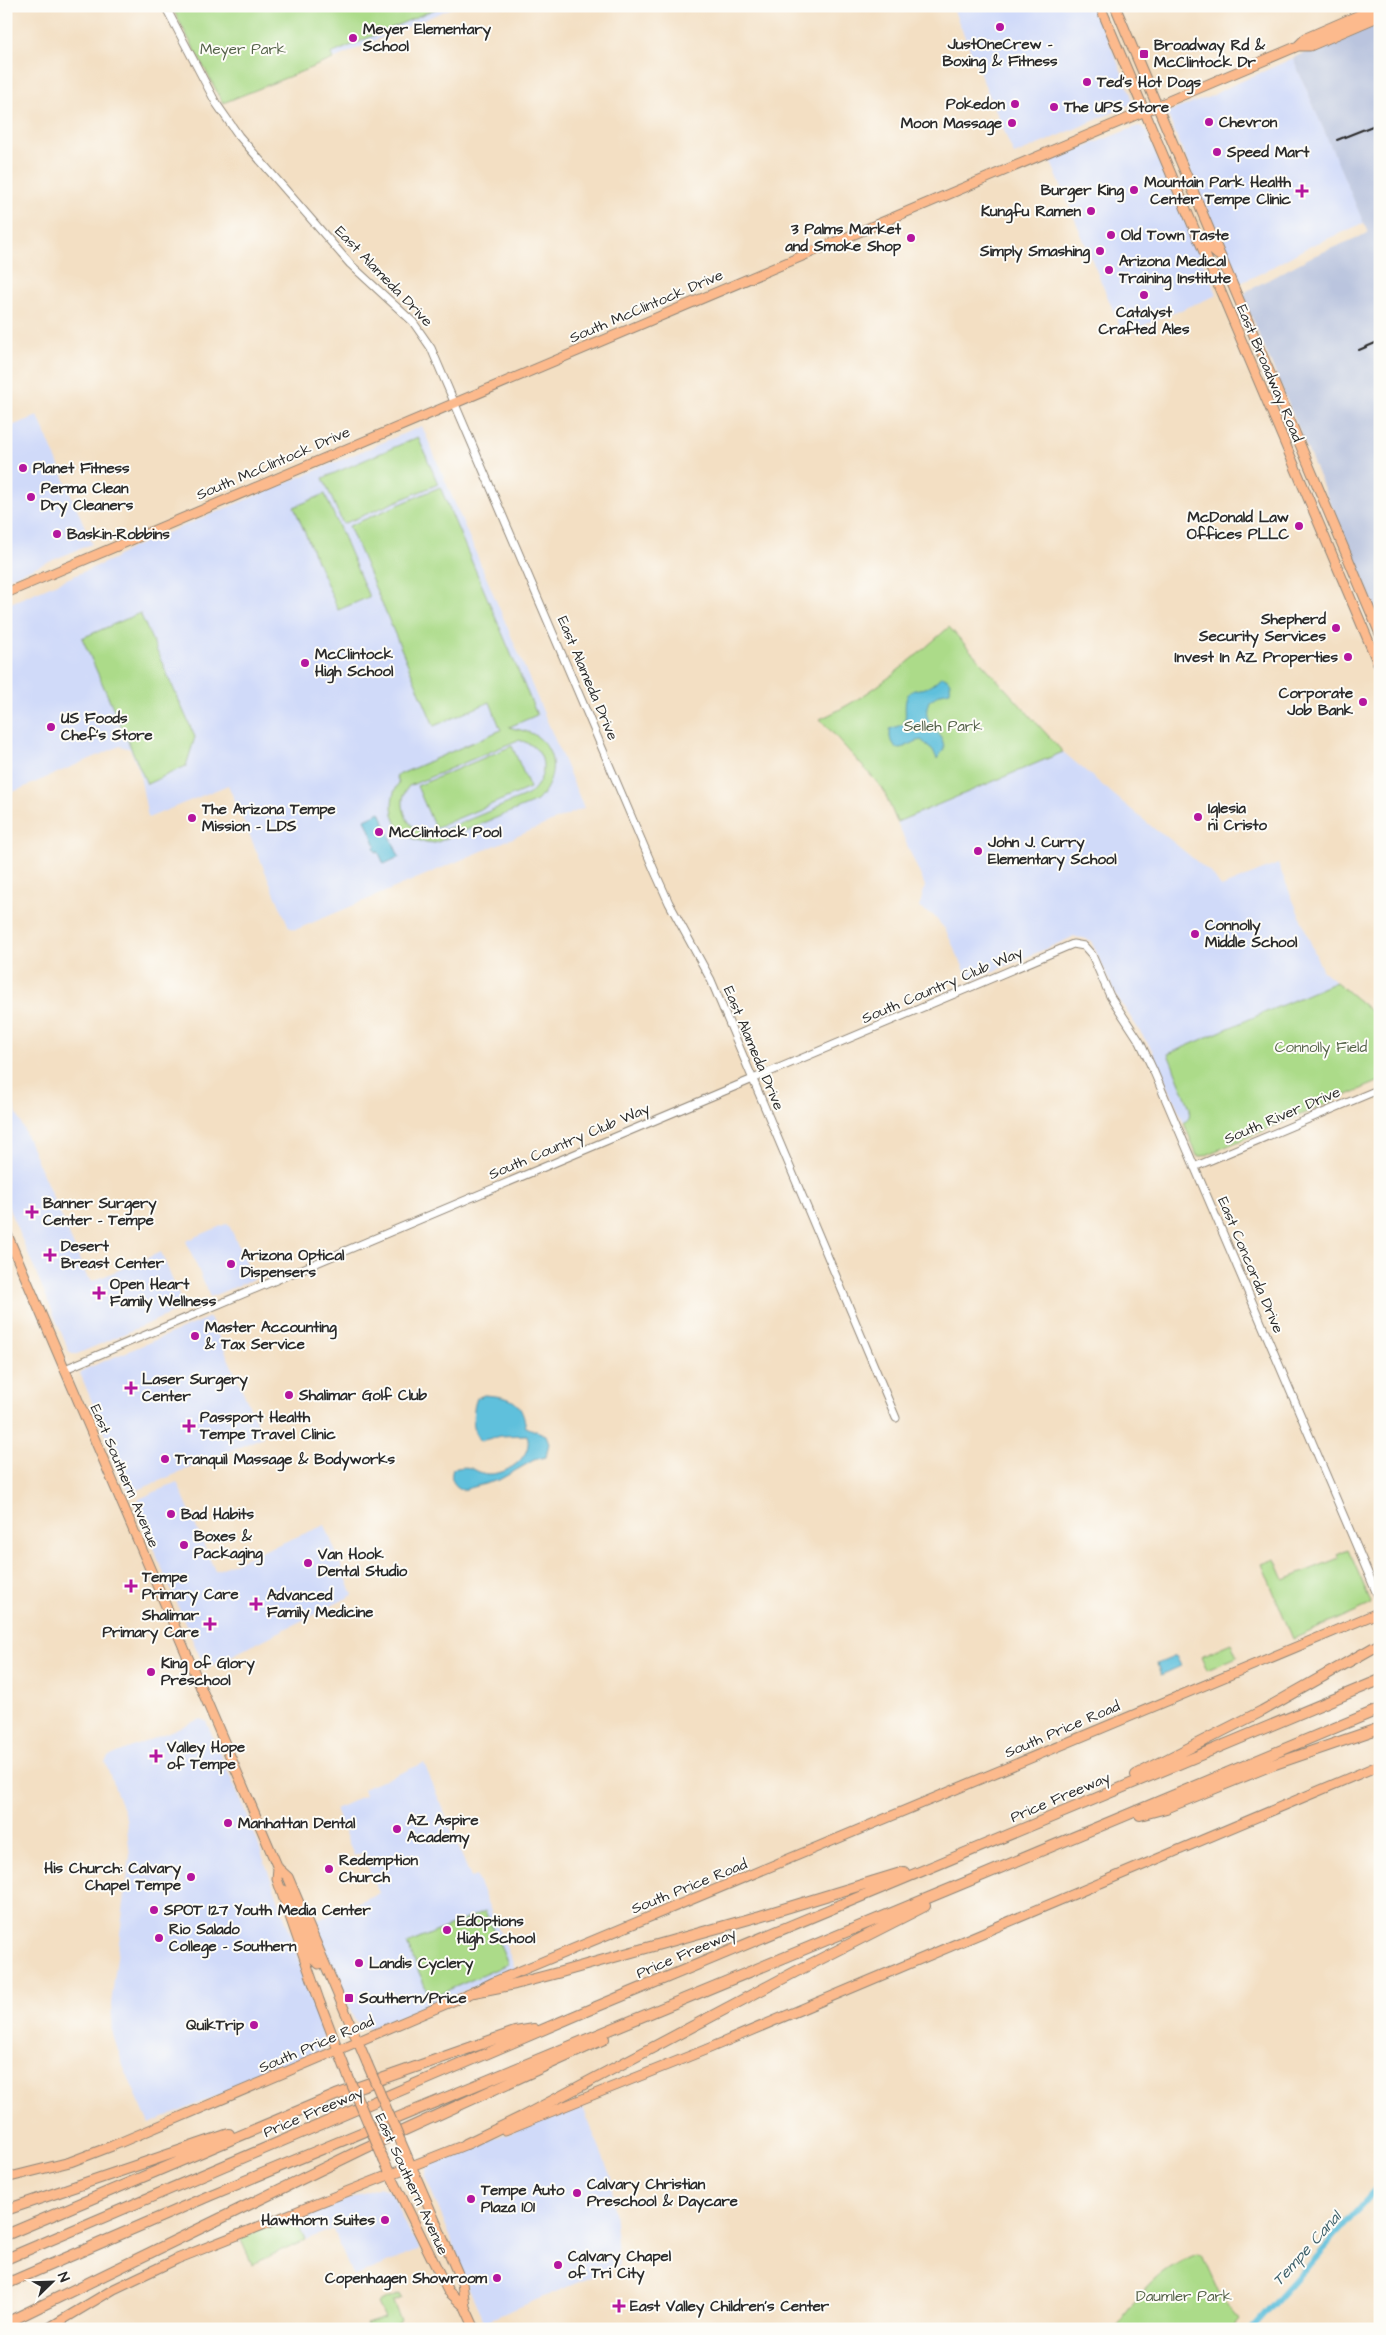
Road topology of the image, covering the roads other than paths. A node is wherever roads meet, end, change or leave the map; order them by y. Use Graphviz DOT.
graph roads {
  1 [pos="165,6"];
  2 [pos="1100,6"];
  3 [pos="1115,6"];
  4 [pos="1380,6"];
  5 [pos="1380,16"];
  6 [pos="1298,46"];
  7 [pos="1157,106"];
  8 [pos="1144,112"];
  9 [pos="1198,239"];
  10 [pos="1220,257"];
  11 [pos="1236,292"];
  12 [pos="1225,302"];
  13 [pos="455,402"];
  14 [pos="6,593"];
  15 [pos="1380,634"];
  16 [pos="1380,668"];
  17 [pos="1084,946"];
  18 [pos="751,1079"];
  19 [pos="1380,1089"];
  20 [pos="1194,1167"];
  21 [pos="6,1232"];
  22 [pos="65,1368"];
  23 [pos="896,1418"];
  24 [pos="1380,1601"];
  25 [pos="1380,1612"];
  26 [pos="1380,1644"];
  27 [pos="1380,1680"];
  28 [pos="1380,1709"];
  29 [pos="1380,1728"];
  30 [pos="1380,1765"];
  31 [pos="1091,1800"];
  32 [pos="1100,1825"];
  33 [pos="948,1860"];
  34 [pos="278,1868"];
  35 [pos="277,1879"];
  36 [pos="969,1881"];
  37 [pos="324,1962"];
  38 [pos="474,1992"];
  39 [pos="641,2016"];
  40 [pos="550,2026"];
  41 [pos="358,2041"];
  42 [pos="338,2050"];
  43 [pos="261,2126"];
  44 [pos="466,2144"];
  45 [pos="412,2166"];
  46 [pos="391,2175"];
  47 [pos="6,2178"];
  48 [pos="6,2210"];
  49 [pos="6,2235"];
  50 [pos="6,2259"];
  51 [pos="6,2284"];
  52 [pos="465,2307"];
  53 [pos="6,2323"];
  54 [pos="47,2329"];
  55 [pos="475,2329"];
  1 -- 13 [label="street, East Alameda Drive"];
  2 -- 8 [label="main road, East Broadway Road"];
  3 -- 7 [label="main road, East Broadway Road"];
  4 -- 6 [label="main road, South McClintock Drive"];
  5 -- 6 [label="main road, South McClintock Drive"];
  6 -- 7 [label="main road, South McClintock Drive"];
  7 -- 8 [label="main road, South McClintock Drive"];
  7 -- 10 [label="main road, East Broadway Road"];
  8 -- 9 [label="main road, East Broadway Road"];
  8 -- 13 [label="main road, South McClintock Drive"];
  9 -- 10 [label="main road"];
  9 -- 12 [label="main road, East Broadway Road"];
  10 -- 11 [label="main road, East Broadway Road"];
  11 -- 12 [label="main road"];
  11 -- 15 [label="main road, East Broadway Road"];
  12 -- 16 [label="main road, East Broadway Road"];
  13 -- 14 [label="main road, South McClintock Drive"];
  13 -- 18 [label="street, East Alameda Drive"];
  17 -- 18 [label="street, South Country Club Way"];
  17 -- 20 [label="street, East Concorda Drive"];
  18 -- 22 [label="street, South Country Club Way"];
  18 -- 23 [label="street, East Alameda Drive"];
  19 -- 20 [label="street, South River Drive"];
  20 -- 24 [label="street, East Concorda Drive"];
  21 -- 22 [label="main road, East Southern Avenue"];
  22 -- 34 [label="main road, East Southern Avenue"];
  25 -- 38 [label="main road, South Price Road"];
  26 -- 31 [label="highway"];
  27 -- 31 [label="highway, Price Freeway"];
  28 -- 32 [label="highway"];
  29 -- 32 [label="highway"];
  30 -- 44 [label="main road"];
  31 -- 33 [label="highway, Price Freeway"];
  32 -- 36 [label="highway"];
  33 -- 38 [label="highway"];
  33 -- 40 [label="highway, Price Freeway"];
  34 -- 35 [label="main road, East Southern Avenue"];
  34 -- 37 [label="main road, East Southern Avenue"];
  35 -- 37 [label="main road"];
  35 -- 42 [label="main road, East Southern Avenue"];
  36 -- 39 [label="highway"];
  36 -- 44 [label="highway"];
  37 -- 41 [label="main road, East Southern Avenue"];
  38 -- 41 [label="main road, South Price Road"];
  39 -- 51 [label="highway"];
  39 -- 53 [label="highway"];
  40 -- 43 [label="highway"];
  40 -- 50 [label="highway, Price Freeway"];
  41 -- 42 [label="main road, South Price Road"];
  41 -- 45 [label="main road, East Southern Avenue, bridge"];
  42 -- 46 [label="main road, East Southern Avenue, bridge"];
  42 -- 47 [label="main road, South Price Road"];
  43 -- 48 [label="highway"];
  43 -- 49 [label="highway"];
  44 -- 45 [label="main road"];
  45 -- 46 [label="main road"];
  45 -- 52 [label="main road, East Southern Avenue"];
  46 -- 52 [label="main road, East Southern Avenue"];
  46 -- 54 [label="main road"];
  52 -- 55 [label="main road, East Southern Avenue"];
}
